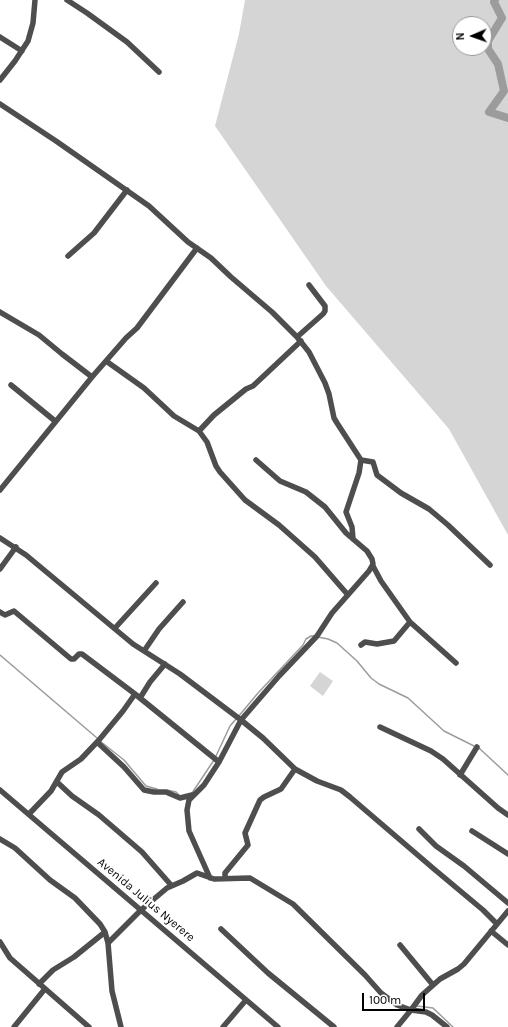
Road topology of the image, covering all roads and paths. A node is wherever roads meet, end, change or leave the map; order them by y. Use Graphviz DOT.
graph roads {
  1 [pos="35,0"];
  2 [pos="67,0"];
  3 [pos="0,37"];
  4 [pos="22,51"];
  5 [pos="159,72"];
  6 [pos="0,80"];
  7 [pos="0,104"];
  8 [pos="126,190"];
  9 [pos="197,248"];
  10 [pos="68,256"];
  11 [pos="309,285"];
  12 [pos="0,312"];
  13 [pos="299,339"];
  14 [pos="106,361"];
  15 [pos="92,377"];
  16 [pos="10,385"];
  17 [pos="55,421"];
  18 [pos="199,431"];
  19 [pos="256,460"];
  20 [pos="361,460"];
  21 [pos="0,490"];
  22 [pos="0,538"];
  23 [pos="353,540"];
  24 [pos="16,547"];
  25 [pos="490,565"];
  26 [pos="373,566"];
  27 [pos="0,569"];
  28 [pos="156,583"];
  29 [pos="348,595"];
  30 [pos="183,602"];
  31 [pos="0,612"];
  32 [pos="410,622"];
  33 [pos="115,628"];
  34 [pos="361,645"];
  35 [pos="144,651"];
  36 [pos="456,663"];
  37 [pos="165,664"];
  38 [pos="137,696"];
  39 [pos="241,720"];
  40 [pos="380,727"];
  41 [pos="97,742"];
  42 [pos="477,747"];
  43 [pos="219,762"];
  44 [pos="295,769"];
  45 [pos="460,775"];
  46 [pos="57,782"];
  47 [pos="0,790"];
  48 [pos="198,793"];
  49 [pos="29,814"];
  50 [pos="508,815"];
  51 [pos="419,829"];
  52 [pos="472,831"];
  53 [pos="0,839"];
  54 [pos="508,854"];
  55 [pos="210,878"];
  56 [pos="225,878"];
  57 [pos="171,885"];
  58 [pos="508,903"];
  59 [pos="141,910"];
  60 [pos="508,911"];
  61 [pos="497,924"];
  62 [pos="221,929"];
  63 [pos="491,931"];
  64 [pos="105,932"];
  65 [pos="0,942"];
  66 [pos="108,943"];
  67 [pos="400,945"];
  68 [pos="508,945"];
  69 [pos="39,984"];
  70 [pos="433,985"];
  71 [pos="44,990"];
  72 [pos="246,1000"];
  73 [pos="411,1010"];
  74 [pos="14,1027"];
  75 [pos="89,1027"];
  76 [pos="121,1027"];
  77 [pos="223,1027"];
  78 [pos="278,1027"];
  79 [pos="334,1027"];
  80 [pos="397,1027"];
  81 [pos="447,1027"];
  1 -- 4 [label="street"];
  2 -- 5 [label="street"];
  3 -- 4 [label="street"];
  4 -- 6 [label="street"];
  7 -- 8 [label="street"];
  8 -- 9 [label="street"];
  8 -- 10 [label="street"];
  9 -- 13 [label="street"];
  9 -- 14 [label="street"];
  11 -- 13 [label="street"];
  12 -- 15 [label="street"];
  13 -- 18 [label="street"];
  13 -- 20 [label="street"];
  14 -- 15 [label="street"];
  14 -- 18 [label="street"];
  15 -- 17 [label="street"];
  16 -- 17 [label="street"];
  17 -- 21 [label="street"];
  18 -- 29 [label="street"];
  19 -- 23 [label="street"];
  20 -- 23 [label="street"];
  20 -- 25 [label="street"];
  22 -- 24 [label="street"];
  23 -- 26 [label="street"];
  24 -- 27 [label="street"];
  24 -- 33 [label="street"];
  26 -- 29 [label="street"];
  26 -- 32 [label="street"];
  28 -- 33 [label="street"];
  29 -- 39 [label="street"];
  30 -- 35 [label="street"];
  31 -- 38 [label="street"];
  32 -- 34 [label="street"];
  32 -- 36 [label="street"];
  33 -- 35 [label="street"];
  35 -- 37 [label="street"];
  37 -- 38 [label="street"];
  37 -- 39 [label="street"];
  38 -- 41 [label="street"];
  38 -- 43 [label="street"];
  39 -- 43 [label="street"];
  39 -- 44 [label="street"];
  40 -- 45 [label="street"];
  41 -- 46 [label="street"];
  41 -- 48 [label="street"];
  42 -- 45 [label="street"];
  43 -- 48 [label="street"];
  44 -- 56 [label="street"];
  44 -- 61 [label="street"];
  45 -- 50 [label="street"];
  46 -- 49 [label="street"];
  46 -- 57 [label="street"];
  47 -- 49 [label="street, Avenida Julius Nyerere"];
  48 -- 55 [label="street"];
  49 -- 59 [label="street, Avenida Julius Nyerere"];
  51 -- 58 [label="street"];
  52 -- 54 [label="street"];
  53 -- 64 [label="street"];
  55 -- 56 [label="street"];
  55 -- 57 [label="street"];
  56 -- 73 [label="street"];
  57 -- 59 [label="street"];
  59 -- 66 [label="street"];
  59 -- 72 [label="street, Avenida Julius Nyerere"];
  60 -- 61 [label="street"];
  61 -- 63 [label="street"];
  62 -- 79 [label="street"];
  63 -- 68 [label="street"];
  63 -- 70 [label="street"];
  64 -- 66 [label="street"];
  64 -- 69 [label="street"];
  65 -- 69 [label="street"];
  66 -- 76 [label="street"];
  67 -- 70 [label="street"];
  69 -- 71 [label="street"];
  70 -- 73 [label="street"];
  71 -- 74 [label="street"];
  71 -- 75 [label="street"];
  72 -- 77 [label="street"];
  72 -- 78 [label="street, Avenida Julius Nyerere"];
  73 -- 80 [label="street"];
  73 -- 81 [label="street"];
}
